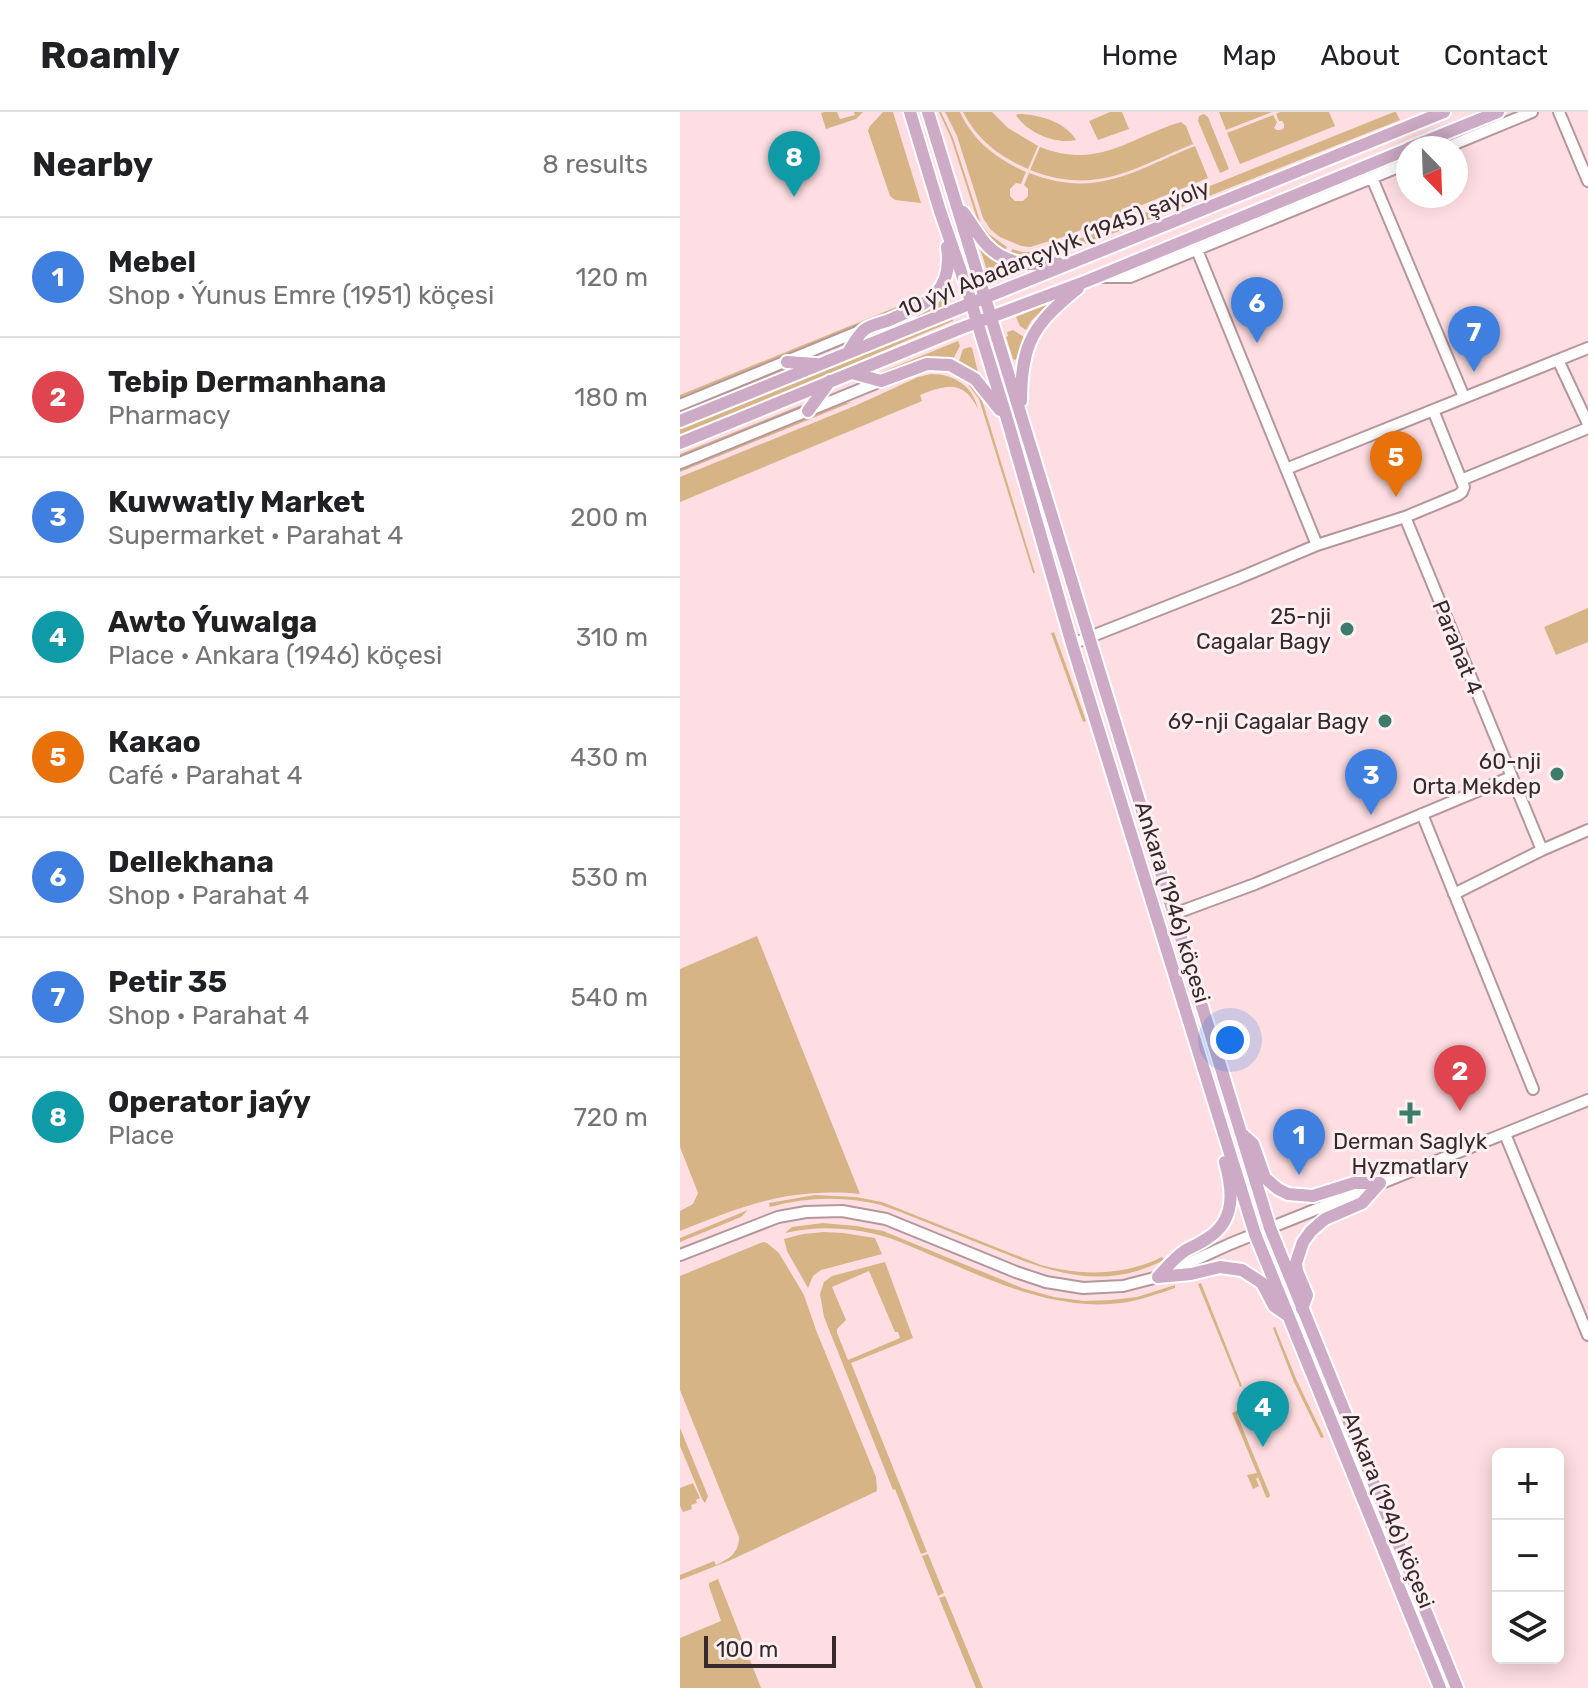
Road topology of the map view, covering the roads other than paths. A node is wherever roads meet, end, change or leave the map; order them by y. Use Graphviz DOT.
graph roads {
  1 [pos="910,112"];
  2 [pos="928,112"];
  3 [pos="1444,112"];
  4 [pos="1498,112"];
  5 [pos="1532,112"];
  6 [pos="1559,112"];
  7 [pos="1439,136"];
  8 [pos="1468,138"];
  9 [pos="1396,153"];
  10 [pos="1396,168"];
  11 [pos="1372,178"];
  12 [pos="1588,181"];
  13 [pos="957,203"];
  14 [pos="940,211"];
  15 [pos="1197,250"];
  16 [pos="1073,261"];
  17 [pos="1091,279"];
  18 [pos="985,298"];
  19 [pos="971,303"];
  20 [pos="992,317"];
  21 [pos="977,323"];
  22 [pos="864,330"];
  23 [pos="1588,348"];
  24 [pos="847,353"];
  25 [pos="1558,360"];
  26 [pos="787,362"];
  27 [pos="820,364"];
  28 [pos="852,373"];
  29 [pos="830,381"];
  30 [pos="881,381"];
  31 [pos="1464,397"];
  32 [pos="680,405"];
  33 [pos="1433,410"];
  34 [pos="808,411"];
  35 [pos="1020,416"];
  36 [pos="1007,419"];
  37 [pos="680,421"];
  38 [pos="1588,426"];
  39 [pos="680,443"];
  40 [pos="680,463"];
  41 [pos="1286,469"];
  42 [pos="1461,480"];
  43 [pos="1405,517"];
  44 [pos="1317,545"];
  45 [pos="1090,638"];
  46 [pos="1072,644"];
  47 [pos="1511,777"];
  48 [pos="1422,814"];
  49 [pos="1588,830"];
  50 [pos="1542,850"];
  51 [pos="1454,894"];
  52 [pos="1174,914"];
  53 [pos="1533,1089"];
  54 [pos="1588,1100"];
  55 [pos="1240,1133"];
  56 [pos="1505,1134"];
  57 [pos="1226,1137"];
  58 [pos="1380,1183"];
  59 [pos="1270,1228"];
  60 [pos="1255,1234"];
  61 [pos="680,1255"];
  62 [pos="1158,1277"];
  63 [pos="1302,1309"];
  64 [pos="1287,1315"];
  65 [pos="1588,1335"];
  66 [pos="1440,1688"];
  67 [pos="1457,1688"];
  1 -- 14 [label="main road, Ankara (1946) köçesi"];
  2 -- 13 [label="main road, Ankara (1946) köçesi"];
  3 -- 16 [label="main road, 10 ýyl Abadançylyk (1945) şaýoly"];
  4 -- 7 [label="main road, 10 ýyl Abadançylyk (1945) şaýoly"];
  5 -- 8 [label="street"];
  6 -- 12 [label="street"];
  9 -- 17 [label="main road, 10 ýyl Abadançylyk (1945) şaýoly"];
  10 -- 11 [label="street"];
  11 -- 15 [label="street"];
  11 -- 31 [label="street"];
  13 -- 16 [label="main road"];
  13 -- 18 [label="main road, Ankara (1946) köçesi"];
  14 -- 19 [label="main road, Ankara (1946) köçesi"];
  14 -- 22 [label="main road"];
  15 -- 17 [label="street"];
  15 -- 41 [label="street"];
  16 -- 18 [label="main road, 10 ýyl Abadançylyk (1945) şaýoly"];
  17 -- 20 [label="main road, 10 ýyl Abadançylyk (1945) şaýoly"];
  17 -- 35 [label="main road"];
  18 -- 19 [label="main road, 10 ýyl Abadançylyk (1945) şaýoly"];
  18 -- 20 [label="main road, Ankara (1946) köçesi"];
  19 -- 21 [label="main road, Ankara (1946) köçesi"];
  19 -- 24 [label="main road, 10 ýyl Abadançylyk (1945) şaýoly"];
  20 -- 21 [label="main road, 10 ýyl Abadançylyk (1945) şaýoly"];
  20 -- 35 [label="main road, Ankara (1946) köçesi"];
  21 -- 28 [label="main road, 10 ýyl Abadançylyk (1945) şaýoly"];
  21 -- 36 [label="main road, Ankara (1946) köçesi"];
  22 -- 24 [label="main road"];
  22 -- 26 [label="street"];
  23 -- 25 [label="street"];
  24 -- 27 [label="main road, 10 ýyl Abadançylyk (1945) şaýoly"];
  25 -- 31 [label="street"];
  25 -- 38 [label="street"];
  26 -- 27 [label="main road"];
  26 -- 32 [label="street"];
  27 -- 37 [label="main road, 10 ýyl Abadançylyk (1945) şaýoly"];
  28 -- 29 [label="main road, 10 ýyl Abadançylyk (1945) şaýoly"];
  28 -- 30 [label="main road"];
  29 -- 34 [label="main road"];
  29 -- 39 [label="main road, 10 ýyl Abadançylyk (1945) şaýoly"];
  30 -- 34 [label="street"];
  30 -- 36 [label="main road"];
  31 -- 33 [label="street"];
  33 -- 41 [label="street"];
  33 -- 42 [label="street"];
  34 -- 40 [label="street"];
  35 -- 45 [label="main road, Ankara (1946) köçesi"];
  36 -- 46 [label="main road, Ankara (1946) köçesi"];
  38 -- 42 [label="street"];
  41 -- 44 [label="street"];
  42 -- 43 [label="street"];
  43 -- 44 [label="street"];
  43 -- 47 [label="street, Parahat 4"];
  44 -- 45 [label="street"];
  45 -- 46 [label="street"];
  45 -- 52 [label="main road, Ankara (1946) köçesi"];
  46 -- 57 [label="main road, Ankara (1946) köçesi"];
  47 -- 48 [label="street"];
  47 -- 50 [label="street, Parahat 4"];
  48 -- 51 [label="street"];
  48 -- 52 [label="street"];
  49 -- 50 [label="street"];
  50 -- 51 [label="street"];
  51 -- 53 [label="street"];
  52 -- 55 [label="main road, Ankara (1946) köçesi"];
  54 -- 56 [label="street"];
  55 -- 58 [label="main road"];
  55 -- 59 [label="main road, Ankara (1946) köçesi"];
  56 -- 58 [label="street"];
  56 -- 65 [label="street"];
  57 -- 60 [label="main road, Ankara (1946) köçesi"];
  57 -- 62 [label="main road"];
  58 -- 59 [label="street"];
  58 -- 63 [label="main road"];
  59 -- 60 [label="street"];
  59 -- 63 [label="main road, Ankara (1946) köçesi"];
  60 -- 62 [label="street"];
  60 -- 64 [label="main road, Ankara (1946) köçesi"];
  61 -- 62 [label="street"];
  62 -- 64 [label="main road"];
  63 -- 67 [label="main road, Ankara (1946) köçesi"];
  64 -- 66 [label="main road, Ankara (1946) köçesi"];
}
